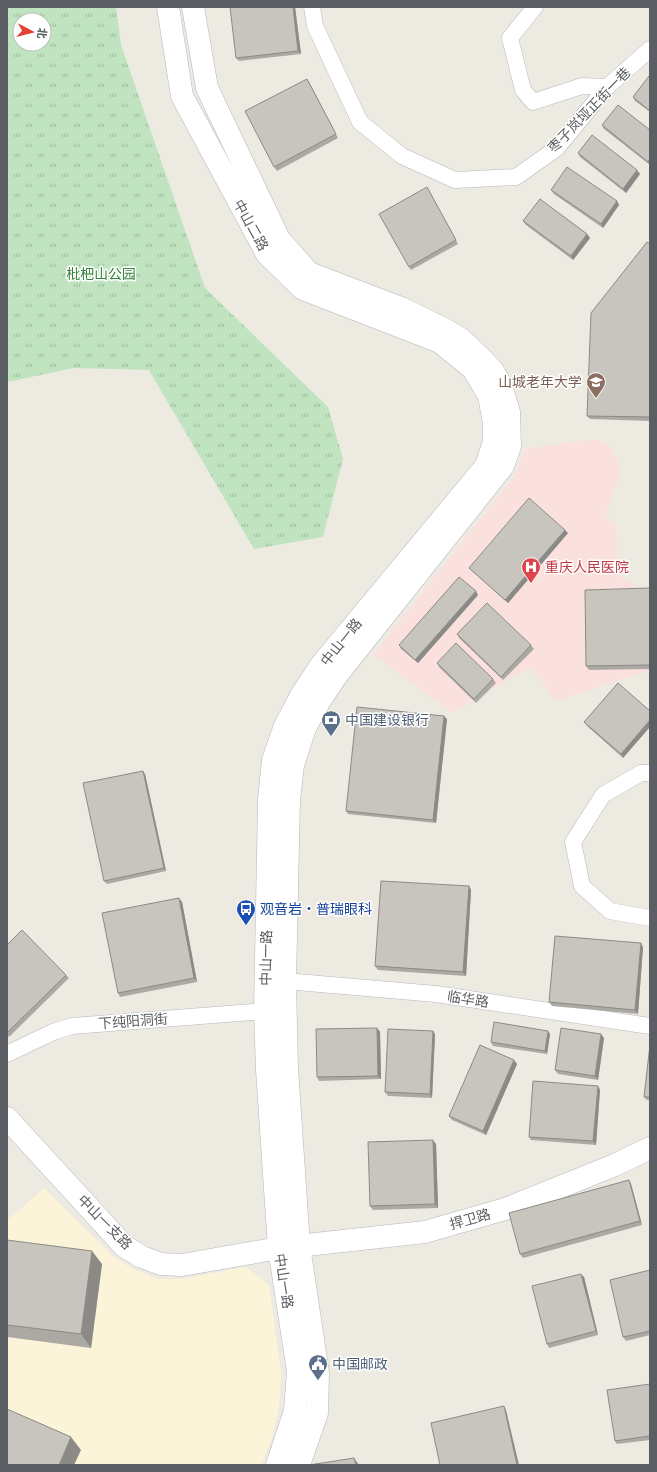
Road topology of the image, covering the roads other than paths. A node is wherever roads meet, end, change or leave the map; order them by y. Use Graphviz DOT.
graph roads {
  1 [pos="168,7"];
  2 [pos="193,7"];
  3 [pos="312,7"];
  4 [pos="535,7"];
  5 [pos="650,49"];
  6 [pos="607,87"];
  7 [pos="502,424"];
  8 [pos="650,773"];
  9 [pos="650,918"];
  10 [pos="285,981"];
  11 [pos="265,1011"];
  12 [pos="650,1026"];
  13 [pos="7,1054"];
  14 [pos="7,1118"];
  15 [pos="650,1148"];
  16 [pos="289,1247"];
  17 [pos="277,1465"];
  18 [pos="299,1465"];
  1 -- 7 [label="main road, 中山二路"];
  2 -- 7 [label="main road, 中山二路"];
  3 -- 6 [label="street, 枣子岚垭正街一巷"];
  4 -- 6 [label="street"];
  5 -- 6 [label="street, 枣子岚垭正街一巷"];
  7 -- 10 [label="main road, 中山一路"];
  7 -- 11 [label="main road, 中山一路"];
  8 -- 9 [label="street"];
  10 -- 12 [label="street, 临华路"];
  10 -- 16 [label="main road, 中山一路"];
  11 -- 13 [label="street, 下纯阳洞街"];
  11 -- 16 [label="main road, 中山一路"];
  14 -- 16 [label="main road, 中山一支路"];
  15 -- 16 [label="main road, 捍卫路"];
  16 -- 17 [label="main road, 中山一路"];
  16 -- 18 [label="main road, 中山一路"];
}
